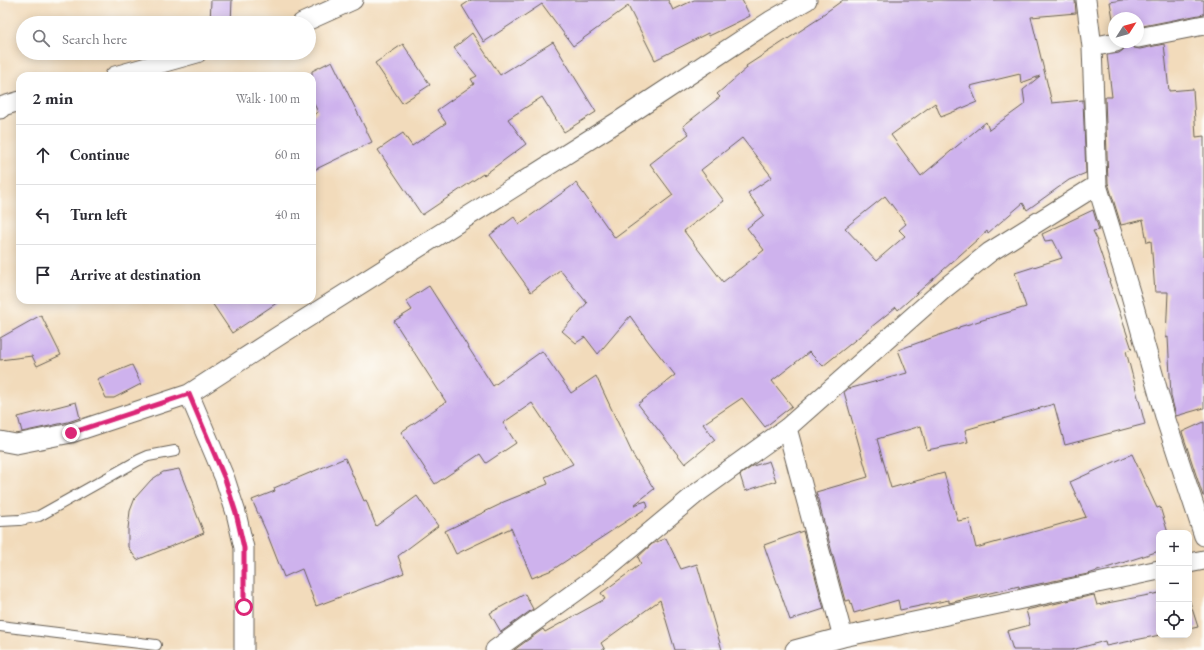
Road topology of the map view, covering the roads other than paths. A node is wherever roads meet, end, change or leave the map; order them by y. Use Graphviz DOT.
graph roads {
  1 [pos="353,0"];
  2 [pos="807,0"];
  3 [pos="1086,0"];
  4 [pos="316,17"];
  5 [pos="1204,25"];
  6 [pos="1144,37"];
  7 [pos="1108,44"];
  8 [pos="1092,47"];
  9 [pos="172,60"];
  10 [pos="129,72"];
  11 [pos="16,102"];
  12 [pos="0,109"];
  13 [pos="1097,185"];
  14 [pos="189,394"];
  15 [pos="786,428"];
  16 [pos="0,440"];
  17 [pos="175,451"];
  18 [pos="0,521"];
  19 [pos="1204,536"];
  20 [pos="1204,560"];
  21 [pos="1192,562"];
  22 [pos="1156,571"];
  23 [pos="0,626"];
  24 [pos="844,637"];
  25 [pos="156,645"];
  26 [pos="244,650"];
  27 [pos="495,650"];
  28 [pos="796,650"];
  1 -- 4 [label="street"];
  2 -- 14 [label="street"];
  3 -- 8 [label="street"];
  5 -- 6 [label="street"];
  7 -- 8 [label="street"];
  8 -- 13 [label="street"];
  9 -- 10 [label="street"];
  11 -- 12 [label="street"];
  13 -- 15 [label="street"];
  13 -- 19 [label="street"];
  14 -- 16 [label="street"];
  14 -- 26 [label="street"];
  15 -- 24 [label="street"];
  15 -- 27 [label="street"];
  17 -- 18 [label="lane"];
  20 -- 21 [label="street"];
  22 -- 24 [label="street"];
  23 -- 25 [label="lane"];
  24 -- 28 [label="street"];
}
